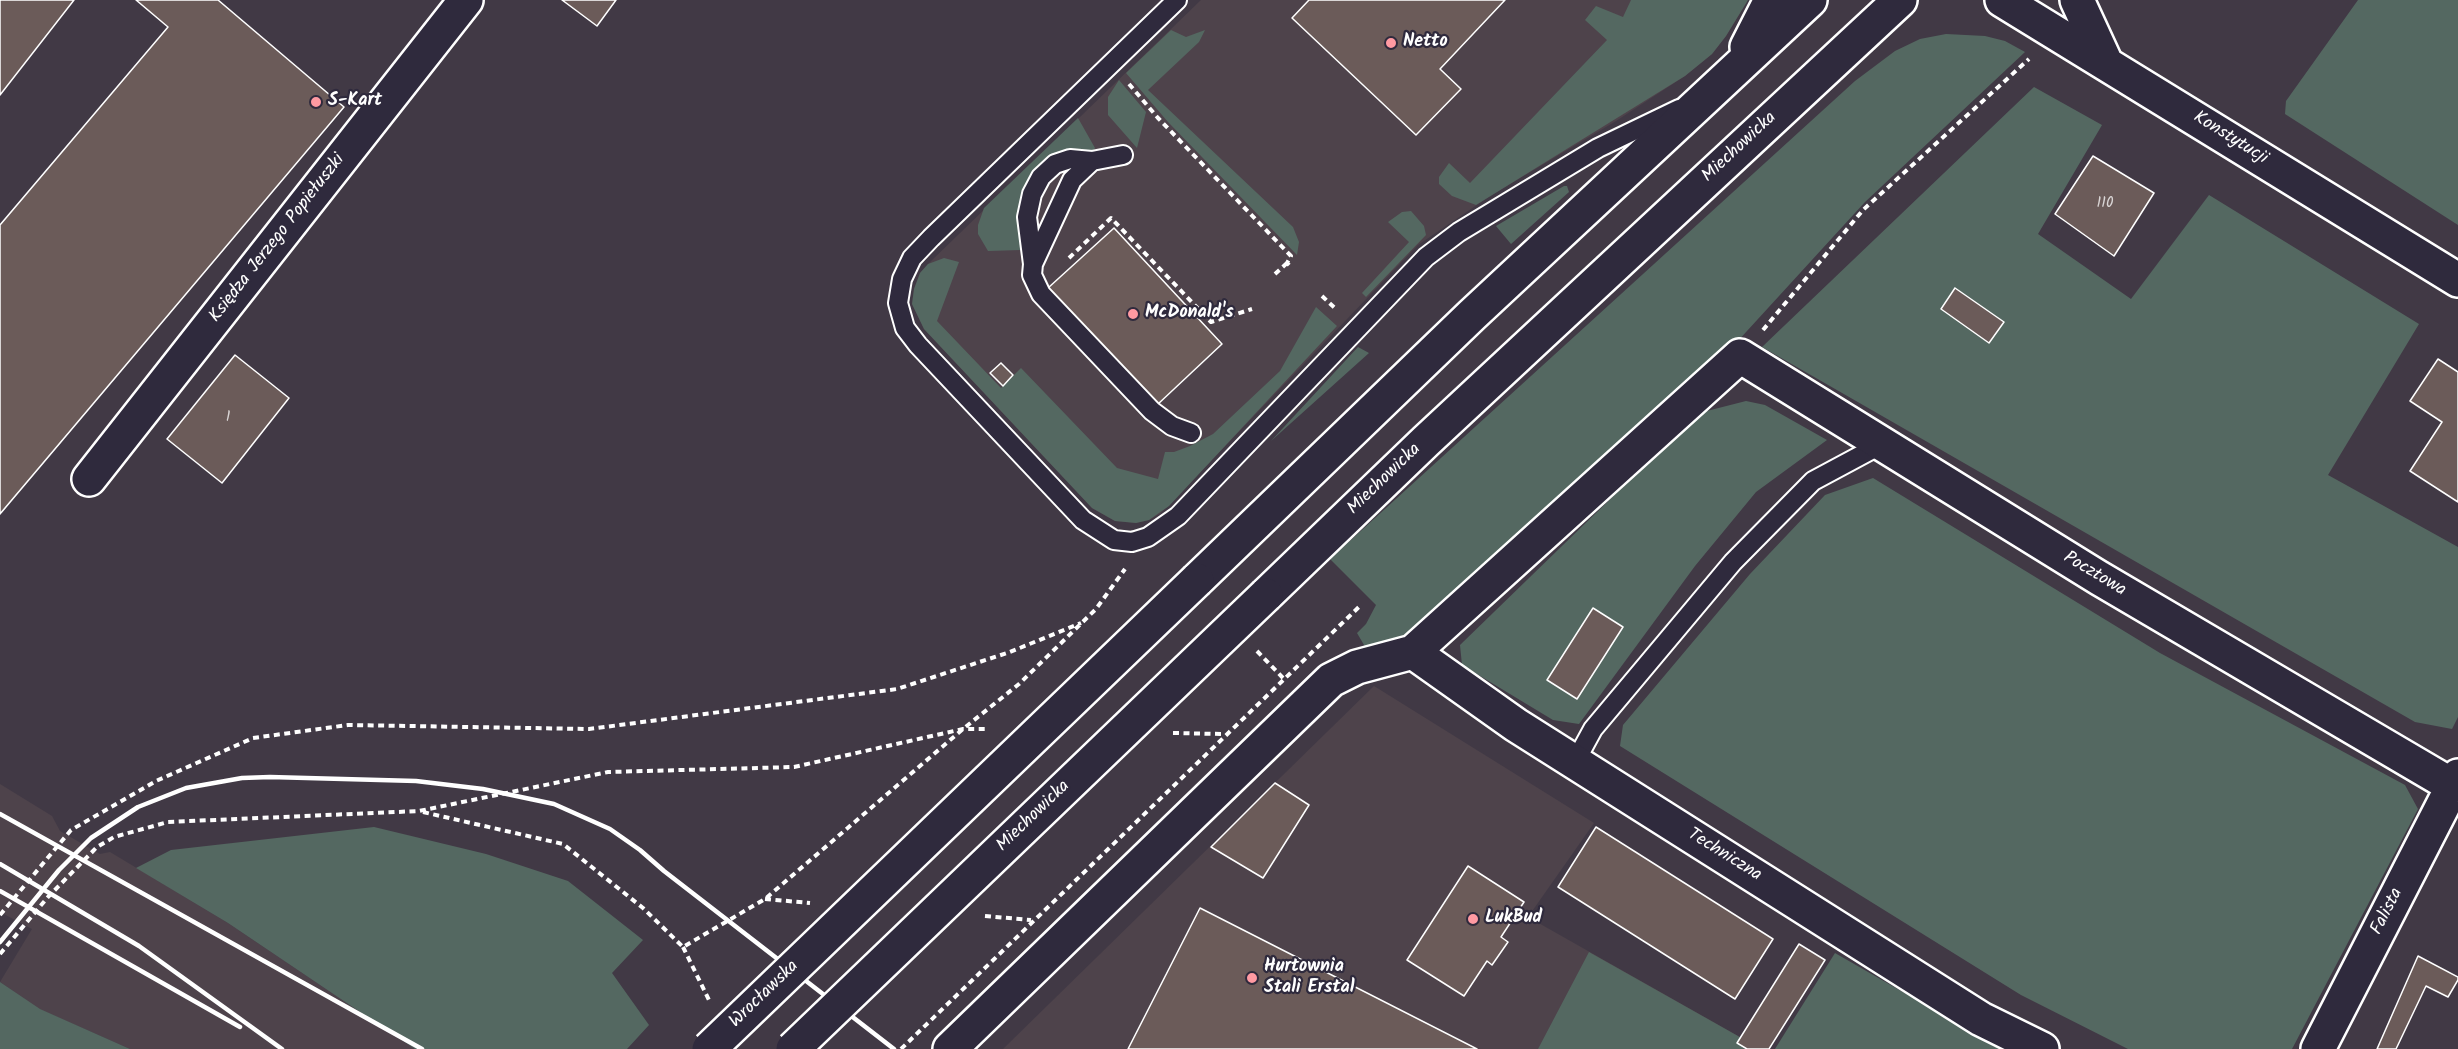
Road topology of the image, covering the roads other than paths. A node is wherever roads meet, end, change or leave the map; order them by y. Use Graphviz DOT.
graph roads {
  1 [pos="466,0"];
  2 [pos="1177,0"];
  3 [pos="1771,0"];
  4 [pos="1810,0"];
  5 [pos="1900,0"];
  6 [pos="2002,0"];
  7 [pos="2077,0"];
  8 [pos="2105,61"];
  9 [pos="1721,82"];
  10 [pos="1123,155"];
  11 [pos="1092,161"];
  12 [pos="1033,264"];
  13 [pos="2458,280"];
  14 [pos="1191,433"];
  15 [pos="1882,444"];
  16 [pos="89,479"];
  17 [pos="1413,652"];
  18 [pos="1575,762"];
  19 [pos="2455,781"];
  20 [pos="709,1049"];
  21 [pos="793,1049"];
  22 [pos="950,1049"];
  23 [pos="2042,1049"];
  24 [pos="2318,1049"];
  1 -- 16 [label="street, Księdza Jerzego Popiełuszki"];
  2 -- 9 [label="lane"];
  3 -- 9 [label="street"];
  4 -- 9 [label="street"];
  5 -- 21 [label="street, Miechowicka, bridge"];
  6 -- 8 [label="street, Konstytucji"];
  7 -- 8 [label="street"];
  8 -- 13 [label="street, Konstytucji"];
  9 -- 20 [label="street, Wrocławska, bridge"];
  10 -- 11 [label="lane"];
  11 -- 12 [label="lane"];
  11 -- 12 [label="lane"];
  12 -- 14 [label="lane"];
  15 -- 17 [label="street, Pocztowa"];
  15 -- 18 [label="lane"];
  15 -- 19 [label="street, Pocztowa"];
  17 -- 18 [label="street, Techniczna"];
  17 -- 22 [label="street"];
  18 -- 23 [label="street, Techniczna"];
  19 -- 24 [label="street, Falista"];
}
